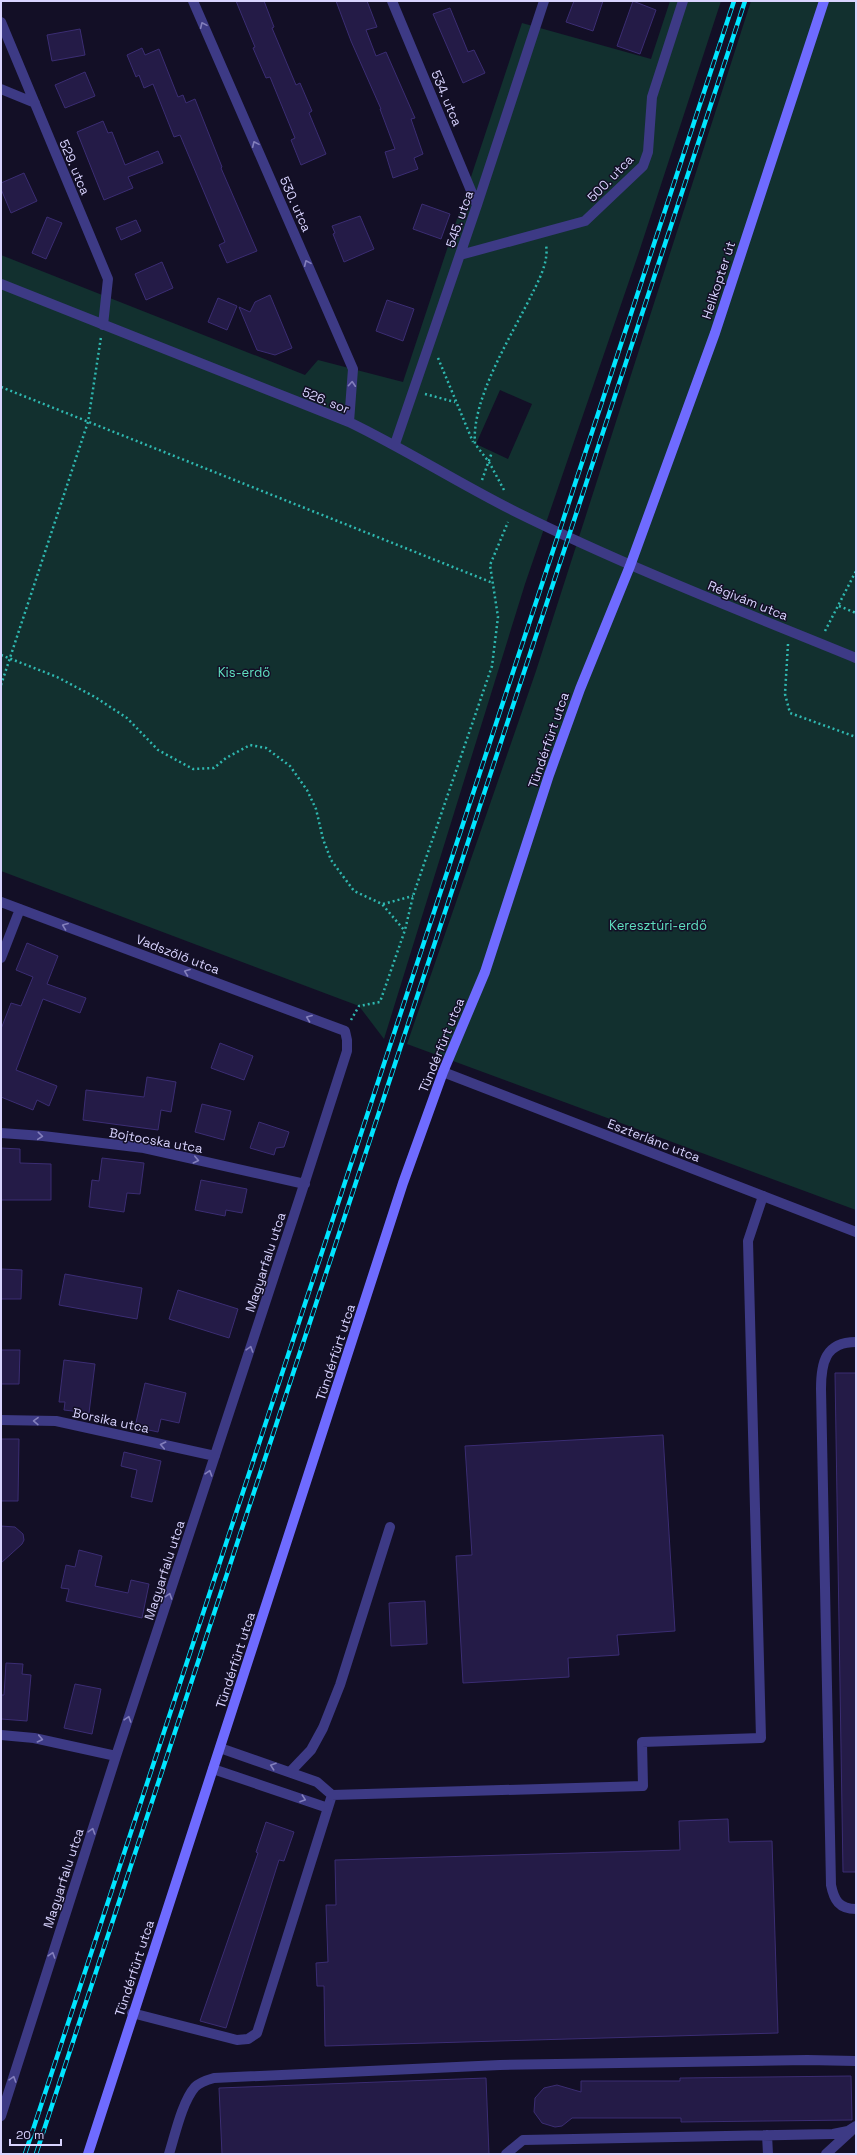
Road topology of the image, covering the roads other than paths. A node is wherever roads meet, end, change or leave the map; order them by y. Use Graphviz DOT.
graph roads {
  1 [pos="193,1"];
  2 [pos="392,1"];
  3 [pos="544,1"];
  4 [pos="683,1"];
  5 [pos="824,1"];
  6 [pos="1,22"];
  7 [pos="1,90"];
  8 [pos="35,103"];
  9 [pos="478,205"];
  10 [pos="460,255"];
  11 [pos="1,284"];
  12 [pos="103,325"];
  13 [pos="349,422"];
  14 [pos="395,444"];
  15 [pos="630,566"];
  16 [pos="856,658"];
  17 [pos="1,902"];
  18 [pos="20,909"];
  19 [pos="1,958"];
  20 [pos="345,1031"];
  21 [pos="444,1072"];
  22 [pos="1,1133"];
  23 [pos="304,1184"];
  24 [pos="763,1196"];
  25 [pos="856,1232"];
  26 [pos="856,1342"];
  27 [pos="1,1420"];
  28 [pos="215,1456"];
  29 [pos="390,1527"];
  30 [pos="1,1735"];
  31 [pos="220,1748"];
  32 [pos="116,1756"];
  33 [pos="213,1769"];
  34 [pos="290,1772"];
  35 [pos="332,1795"];
  36 [pos="328,1808"];
  37 [pos="856,1909"];
  38 [pos="132,2013"];
  39 [pos="856,2061"];
  40 [pos="1,2116"];
  41 [pos="855,2127"];
  42 [pos="767,2134"];
  43 [pos="88,2154"];
  44 [pos="169,2154"];
  45 [pos="506,2154"];
  46 [pos="768,2154"];
  47 [pos="826,2154"];
  13 -- 1 [label="street, 530. utca, one-way"];
  2 -- 9 [label="street, 534. utca"];
  3 -- 9 [label="street, 545. utca"];
  4 -- 10 [label="street, 500. utca"];
  5 -- 15 [label="street, Helikopter út"];
  6 -- 8 [label="street, 529. utca"];
  7 -- 8 [label="street"];
  8 -- 12 [label="street, 529. utca"];
  9 -- 10 [label="street, 545. utca"];
  10 -- 14 [label="street, 545. utca"];
  11 -- 12 [label="street, 526. sor"];
  12 -- 13 [label="street, 526. sor"];
  13 -- 14 [label="street, 526. sor"];
  14 -- 15 [label="street, 526. sor"];
  15 -- 16 [label="street, Régivám utca"];
  15 -- 21 [label="street, Tündérfürt utca"];
  17 -- 18 [label="street, Vadszőlő utca"];
  18 -- 19 [label="street"];
  20 -- 18 [label="street, Vadszőlő utca, one-way"];
  20 -- 23 [label="street, Magyarfalu utca"];
  21 -- 24 [label="street, Eszterlánc utca"];
  21 -- 31 [label="street, Tündérfürt utca"];
  22 -- 23 [label="street, Bojtocska utca, one-way"];
  28 -- 23 [label="street, Magyarfalu utca, one-way"];
  24 -- 25 [label="street, Eszterlánc utca"];
  24 -- 35 [label="street"];
  26 -- 37 [label="street"];
  28 -- 27 [label="street, Borsika utca, one-way"];
  32 -- 28 [label="street, Magyarfalu utca, one-way"];
  29 -- 34 [label="street"];
  30 -- 32 [label="street, one-way"];
  31 -- 33 [label="street, Tündérfürt utca"];
  34 -- 31 [label="street, one-way"];
  40 -- 32 [label="street, Magyarfalu utca, one-way"];
  33 -- 36 [label="street, one-way"];
  33 -- 38 [label="street, Tündérfürt utca"];
  34 -- 35 [label="street"];
  35 -- 36 [label="street"];
  36 -- 38 [label="street"];
  38 -- 43 [label="street, Tündérfürt utca"];
  39 -- 44 [label="street"];
  41 -- 42 [label="street"];
  41 -- 47 [label="street"];
  42 -- 45 [label="street"];
  42 -- 46 [label="street"];
}
